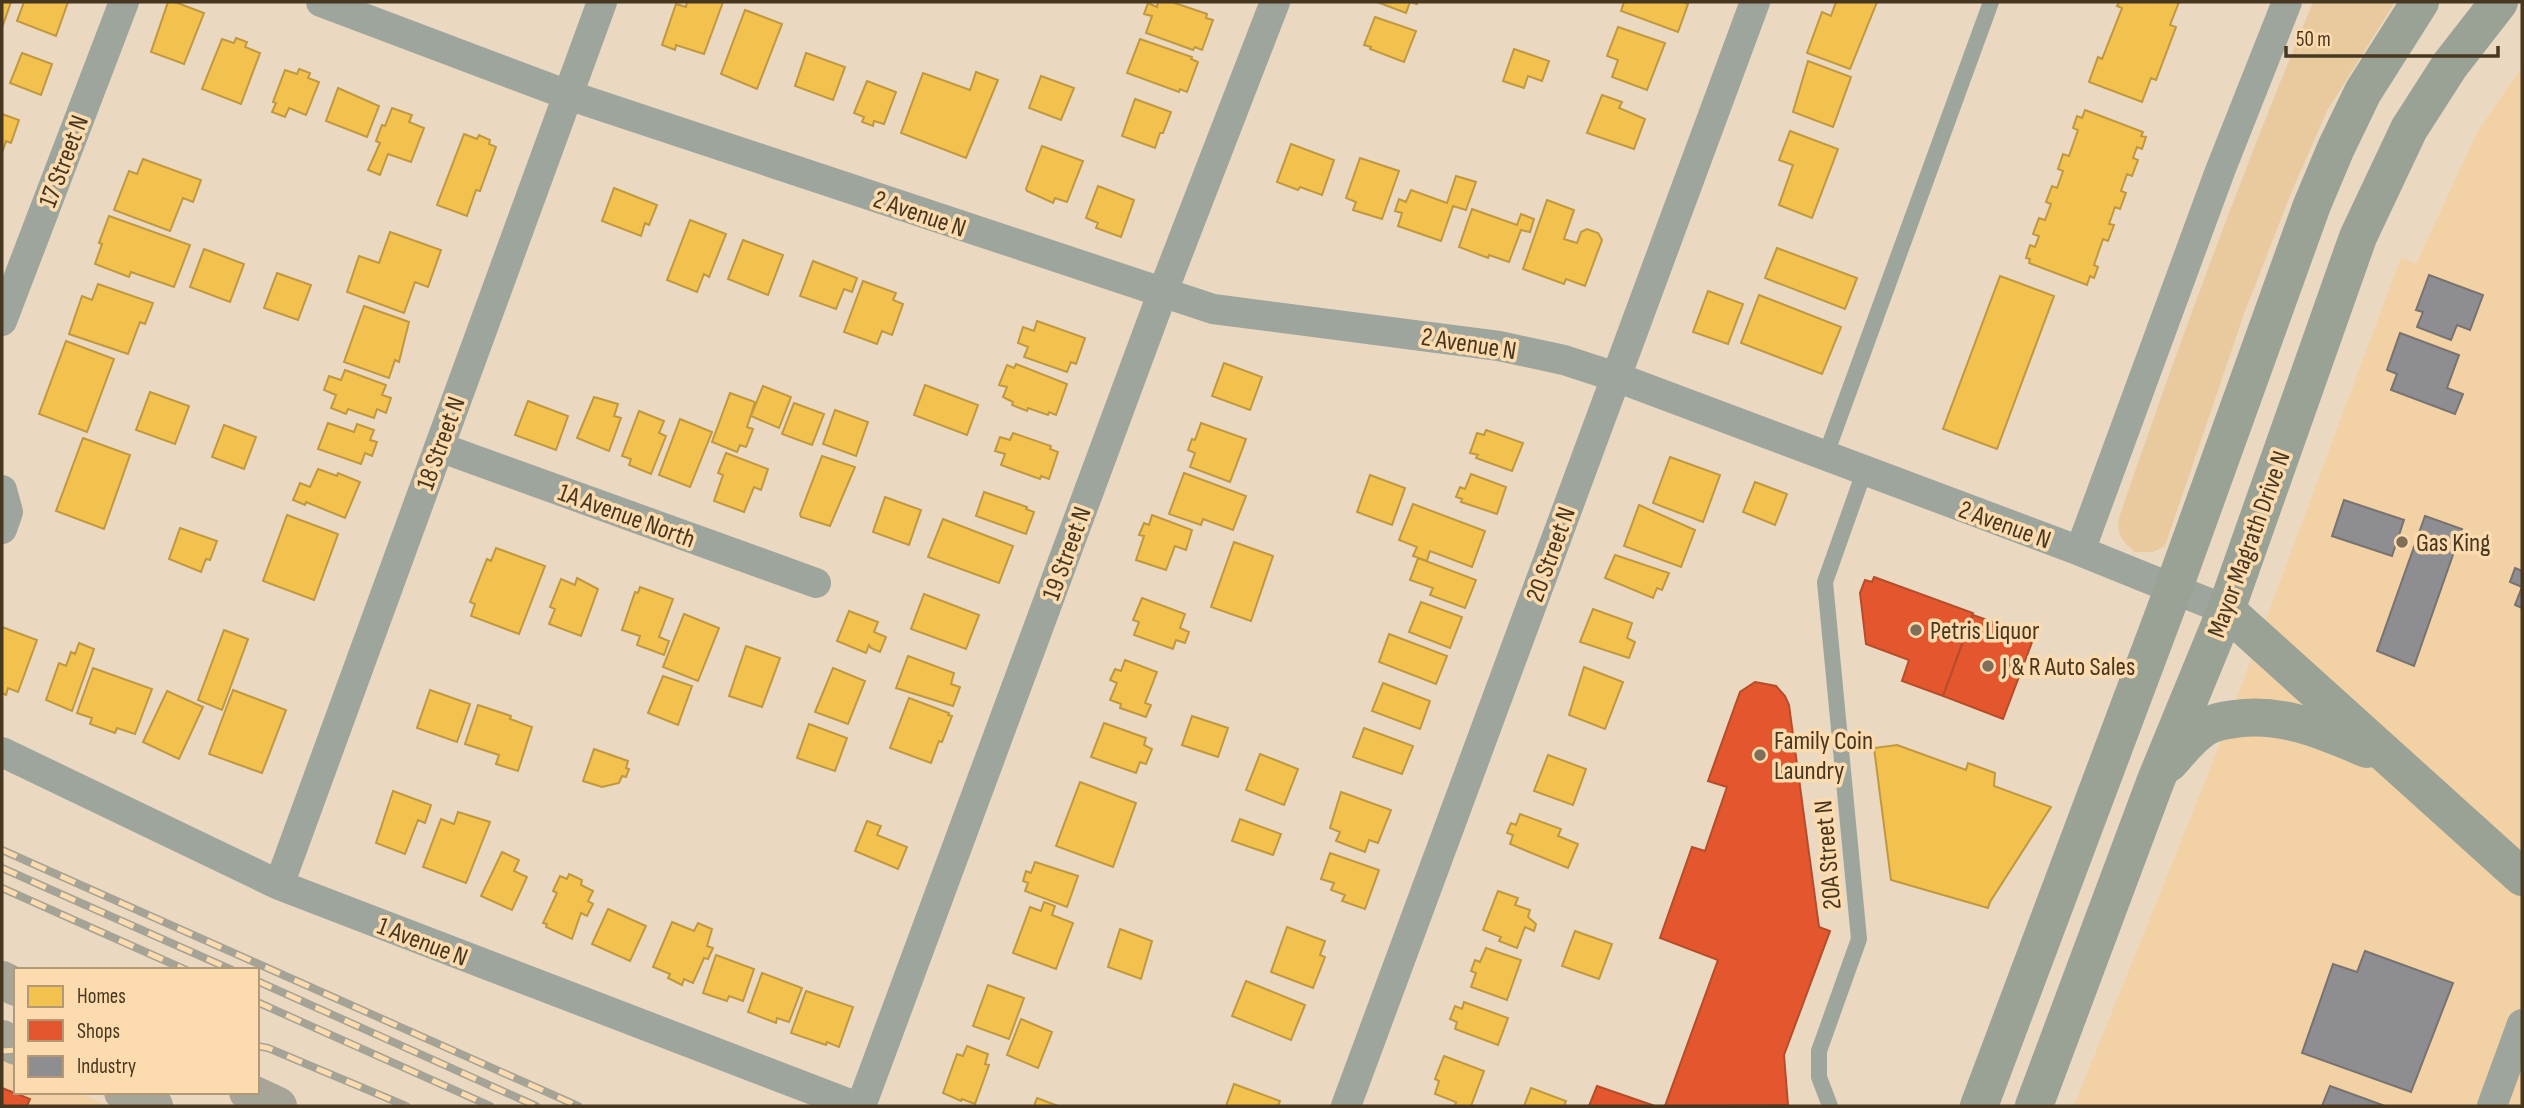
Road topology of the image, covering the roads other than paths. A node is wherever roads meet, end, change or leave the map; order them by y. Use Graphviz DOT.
graph roads {
  1 [pos="124,2"];
  2 [pos="321,2"];
  3 [pos="602,2"];
  4 [pos="1275,2"];
  5 [pos="1755,2"];
  6 [pos="1991,2"];
  7 [pos="2287,2"];
  8 [pos="2420,2"];
  9 [pos="2499,2"];
  10 [pos="568,95"];
  11 [pos="1162,294"];
  12 [pos="2,321"];
  13 [pos="1616,377"];
  14 [pos="439,447"];
  15 [pos="1825,457"];
  16 [pos="1864,472"];
  17 [pos="2,491"];
  18 [pos="2,528"];
  19 [pos="2080,551"];
  20 [pos="816,583"];
  21 [pos="2173,590"];
  22 [pos="2226,610"];
  23 [pos="2,752"];
  24 [pos="2391,760"];
  25 [pos="2156,780"];
  26 [pos="2522,877"];
  27 [pos="279,885"];
  28 [pos="2522,1024"];
  29 [pos="127,1094"];
  30 [pos="252,1094"];
  31 [pos="154,1106"];
  32 [pos="278,1106"];
  33 [pos="855,1106"];
  34 [pos="861,1106"];
  35 [pos="1346,1106"];
  36 [pos="1830,1106"];
  37 [pos="1979,1106"];
  38 [pos="2034,1106"];
  39 [pos="2492,1106"];
  1 -- 12 [label="street, 17 Street N"];
  2 -- 10 [label="street, 2 Avenue N"];
  3 -- 10 [label="street, 18 Street N"];
  4 -- 11 [label="street, 19 Street N"];
  5 -- 13 [label="street, 20 Street N"];
  6 -- 15 [label="lane"];
  7 -- 19 [label="street"];
  8 -- 21 [label="main road, Mayor Magrath Drive N"];
  9 -- 22 [label="main road, Mayor Magrath Drive N"];
  10 -- 11 [label="street, 2 Avenue N"];
  10 -- 14 [label="street, 18 Street N"];
  11 -- 13 [label="street, 2 Avenue N"];
  11 -- 34 [label="street, 19 Street N"];
  13 -- 15 [label="street, 2 Avenue N"];
  13 -- 35 [label="street, 20 Street N"];
  14 -- 20 [label="street, 1A Avenue North"];
  14 -- 27 [label="street, 18 Street N"];
  15 -- 16 [label="street, 2 Avenue N"];
  16 -- 19 [label="street, 2 Avenue N"];
  16 -- 36 [label="lane, 20A Street N"];
  17 -- 18 [label="street"];
  19 -- 21 [label="street, 2 Avenue N"];
  21 -- 22 [label="street, 2 Avenue N"];
  21 -- 37 [label="main road, Mayor Magrath Drive N"];
  22 -- 24 [label="main road, 2 Avenue N"];
  22 -- 25 [label="main road, Mayor Magrath Drive N"];
  23 -- 27 [label="street, 1 Avenue N"];
  24 -- 25 [label="main road"];
  24 -- 26 [label="main road, 2 Avenue N"];
  25 -- 38 [label="main road, Mayor Magrath Drive N"];
  27 -- 33 [label="street, 1 Avenue N"];
  28 -- 39 [label="street"];
  29 -- 31 [label="highway"];
  30 -- 32 [label="highway"];
}
